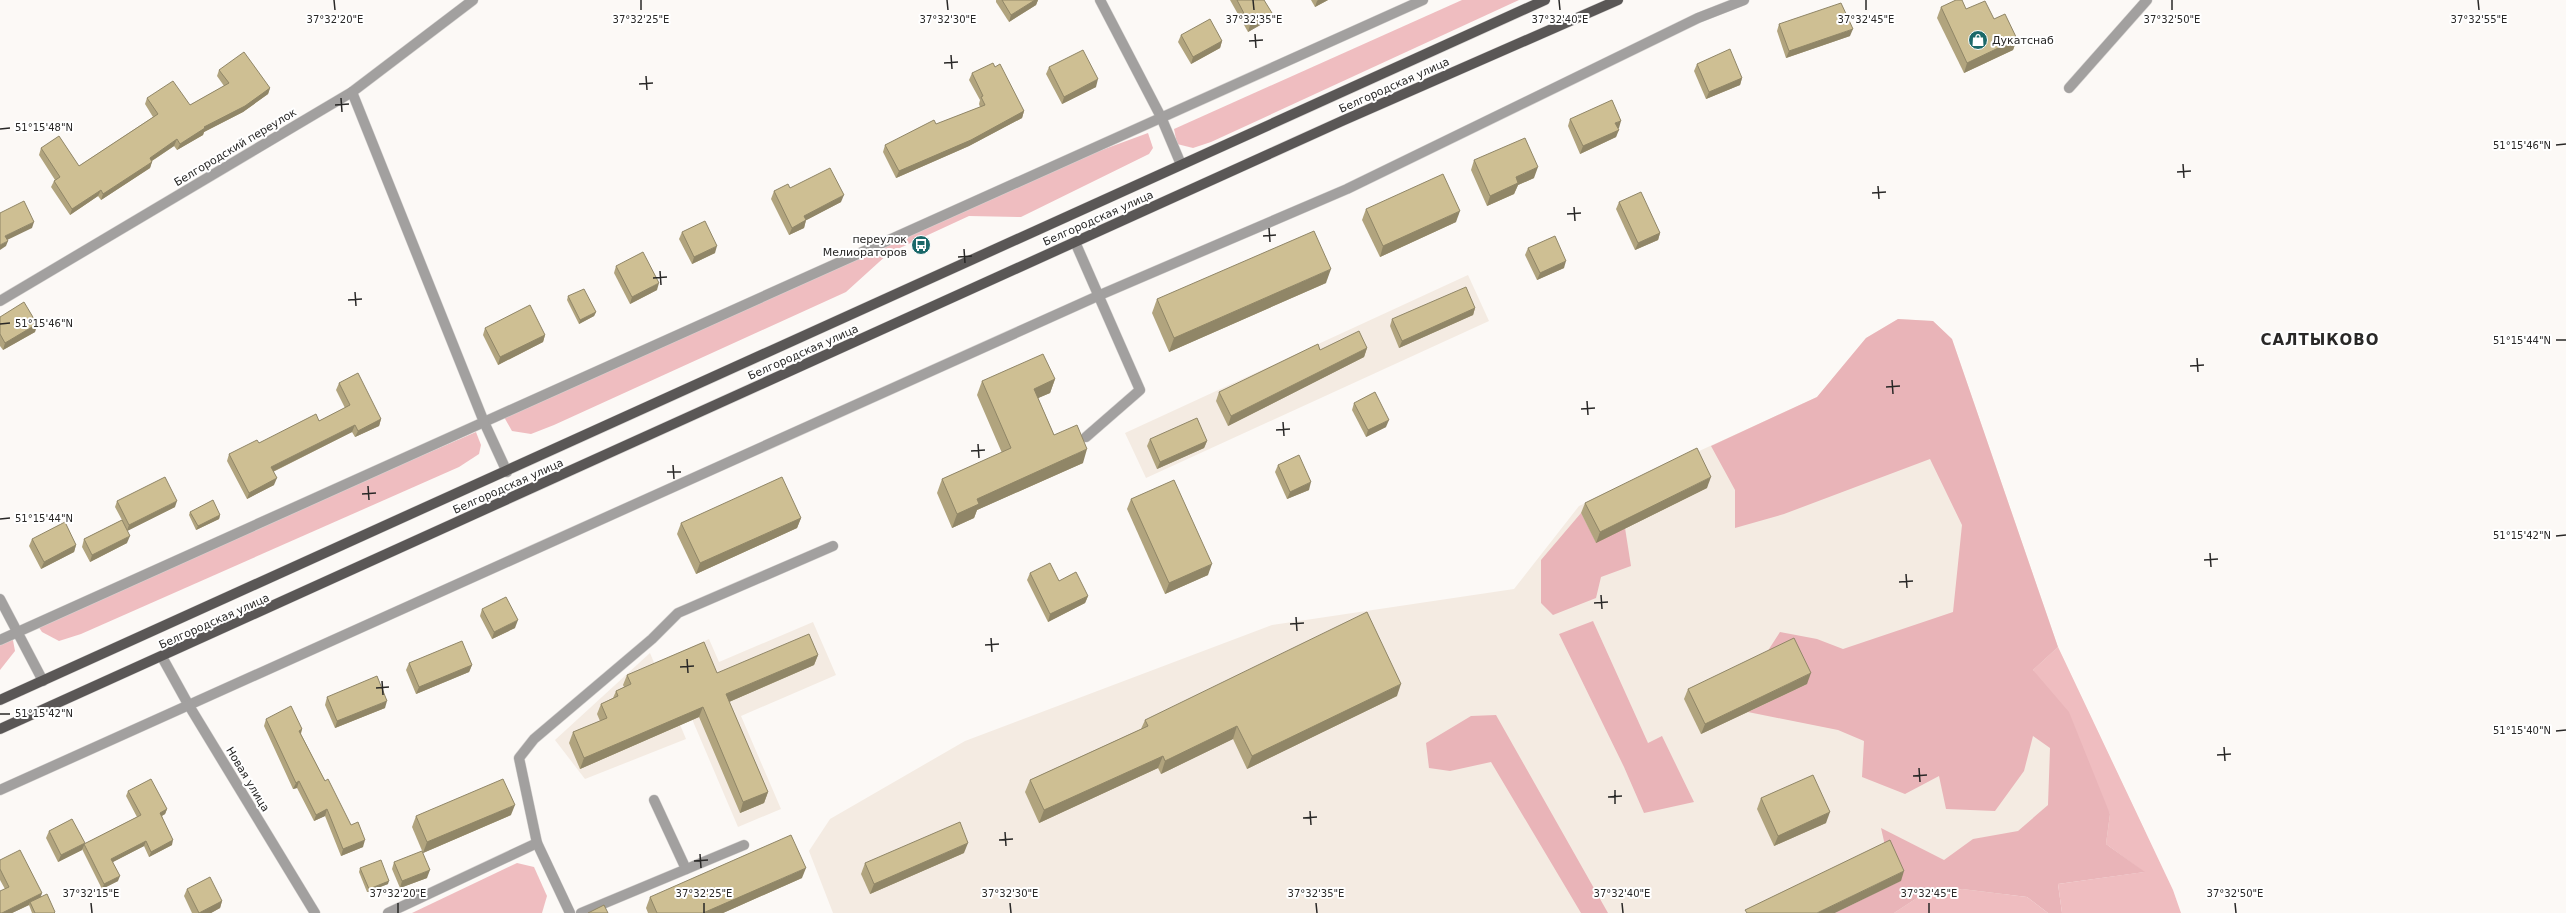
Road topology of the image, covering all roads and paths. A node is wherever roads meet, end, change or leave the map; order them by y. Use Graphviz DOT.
graph roads {
  1 [pos="473,0"];
  2 [pos="1100,0"];
  3 [pos="1423,0"];
  4 [pos="1545,0"];
  5 [pos="1618,0"];
  6 [pos="1744,0"];
  7 [pos="2147,0"];
  8 [pos="2069,88"];
  9 [pos="352,92"];
  10 [pos="1161,117"];
  11 [pos="1180,162"];
  12 [pos="1075,242"];
  13 [pos="1100,295"];
  14 [pos="0,301"];
  15 [pos="484,422"];
  16 [pos="1086,437"];
  17 [pos="507,472"];
  18 [pos="833,546"];
  19 [pos="0,599"];
  20 [pos="19,632"];
  21 [pos="0,640"];
  22 [pos="162,657"];
  23 [pos="43,681"];
  24 [pos="0,700"];
  25 [pos="188,704"];
  26 [pos="0,729"];
  27 [pos="0,790"];
  28 [pos="654,800"];
  29 [pos="537,843"];
  30 [pos="744,845"];
  31 [pos="686,869"];
  32 [pos="315,913"];
  33 [pos="388,913"];
  34 [pos="570,913"];
  35 [pos="581,913"];
  1 -- 9 [label="street, Белгородский переулок"];
  2 -- 10 [label="street"];
  3 -- 10 [label="street"];
  4 -- 11 [label="main road, Белгородская улица"];
  5 -- 12 [label="main road, Белгородская улица"];
  6 -- 13 [label="street"];
  7 -- 8 [label="street"];
  9 -- 14 [label="street, Белгородский переулок"];
  9 -- 15 [label="street"];
  10 -- 11 [label="street"];
  10 -- 15 [label="street"];
  11 -- 17 [label="main road, Белгородская улица"];
  12 -- 13 [label="street"];
  12 -- 22 [label="main road, Белгородская улица"];
  13 -- 16 [label="street"];
  13 -- 25 [label="street"];
  15 -- 17 [label="street"];
  15 -- 20 [label="street"];
  17 -- 23 [label="main road, Белгородская улица"];
  18 -- 29 [label="street"];
  19 -- 20 [label="street"];
  20 -- 21 [label="street"];
  20 -- 23 [label="street"];
  22 -- 25 [label="street, Новая улица"];
  22 -- 26 [label="main road, Белгородская улица"];
  23 -- 24 [label="main road, Белгородская улица"];
  25 -- 27 [label="street"];
  25 -- 32 [label="street, Новая улица"];
  28 -- 31 [label="street"];
  29 -- 33 [label="street"];
  29 -- 34 [label="street"];
  30 -- 31 [label="street"];
  31 -- 35 [label="street"];
}
